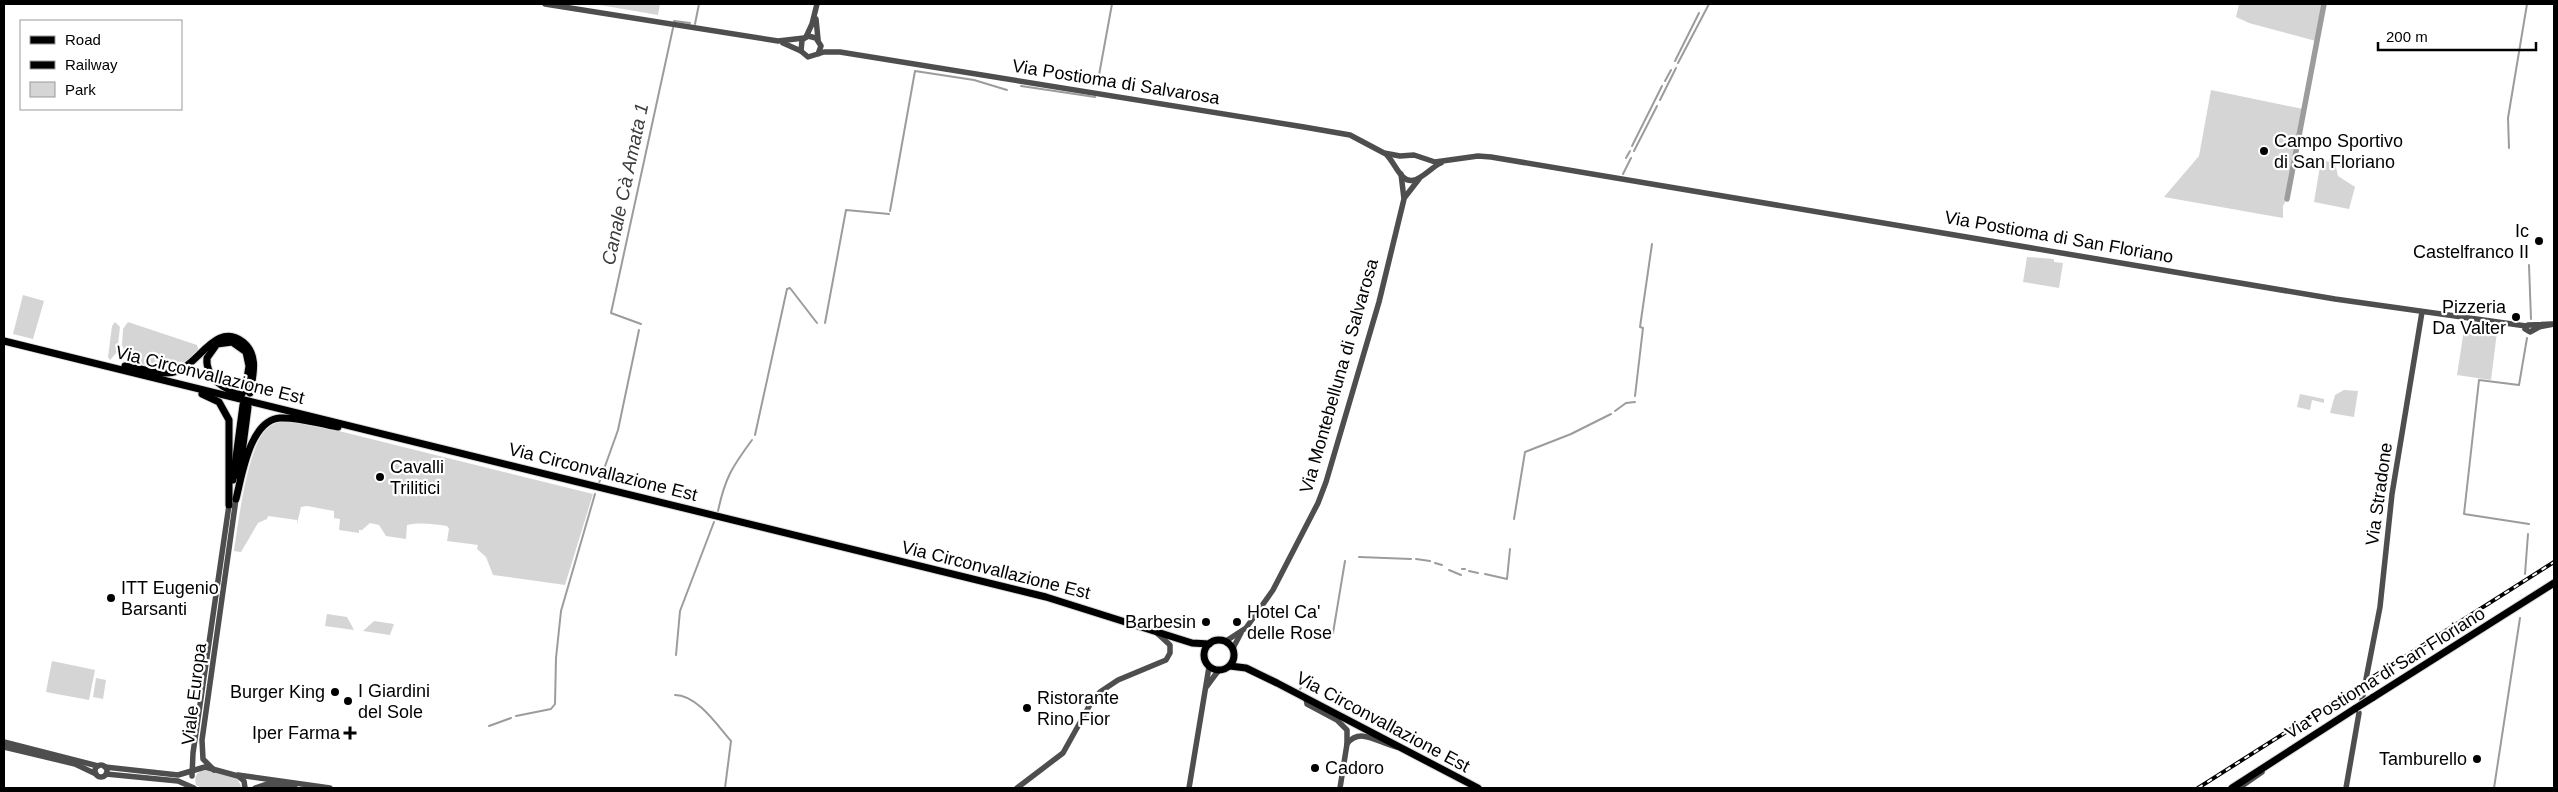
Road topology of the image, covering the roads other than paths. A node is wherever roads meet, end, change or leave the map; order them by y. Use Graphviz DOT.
graph roads {
  1 [pos="545,4"];
  2 [pos="817,4"];
  3 [pos="816,12"];
  4 [pos="805,38"];
  5 [pos="819,40"];
  6 [pos="778,41"];
  7 [pos="801,51"];
  8 [pos="840,52"];
  9 [pos="818,54"];
  10 [pos="1384,153"];
  11 [pos="1406,156"];
  12 [pos="1420,158"];
  13 [pos="1442,162"];
  14 [pos="1400,172"];
  15 [pos="1421,177"];
  16 [pos="1618,178"];
  17 [pos="1404,199"];
  18 [pos="2422,312"];
  19 [pos="2553,324"];
  20 [pos="4,341"];
  21 [pos="102,365"];
  22 [pos="128,371"];
  23 [pos="309,415"];
  24 [pos="364,429"];
  25 [pos="236,499"];
  26 [pos="229,505"];
  27 [pos="2554,583"];
  28 [pos="1150,629"];
  29 [pos="1242,631"];
  30 [pos="1226,642"];
  31 [pos="1192,643"];
  32 [pos="1209,644"];
  33 [pos="1234,651"];
  34 [pos="1204,652"];
  35 [pos="1230,666"];
  36 [pos="1209,667"];
  37 [pos="1246,668"];
  38 [pos="1218,670"];
  39 [pos="2366,679"];
  40 [pos="2365,686"];
  41 [pos="1205,688"];
  42 [pos="1306,698"];
  43 [pos="2362,700"];
  44 [pos="2358,711"];
  45 [pos="4,742"];
  46 [pos="1347,744"];
  47 [pos="4,746"];
  48 [pos="1401,748"];
  49 [pos="193,753"];
  50 [pos="2271,763"];
  51 [pos="98,766"];
  52 [pos="105,767"];
  53 [pos="214,770"];
  54 [pos="194,772"];
  55 [pos="96,774"];
  56 [pos="106,774"];
  57 [pos="182,774"];
  58 [pos="235,775"];
  59 [pos="194,788"];
  60 [pos="245,788"];
  61 [pos="257,788"];
  62 [pos="295,788"];
  63 [pos="330,788"];
  64 [pos="1020,788"];
  65 [pos="1189,788"];
  66 [pos="1340,788"];
  67 [pos="1478,788"];
  68 [pos="2232,788"];
  69 [pos="2239,788"];
  70 [pos="2346,788"];
  1 -- 6 [label="street"];
  2 -- 3 [label="street"];
  3 -- 4 [label="street"];
  3 -- 5 [label="street"];
  4 -- 5 [label="street"];
  4 -- 6 [label="street"];
  4 -- 7 [label="street"];
  5 -- 8 [label="street, Via Postioma di Salvarosa"];
  5 -- 9 [label="street"];
  6 -- 7 [label="street"];
  7 -- 9 [label="street"];
  8 -- 9 [label="street, Via Postioma di Salvarosa"];
  8 -- 10 [label="street, Via Postioma di Salvarosa"];
  10 -- 11 [label="street, Via Postioma di Salvarosa"];
  10 -- 14 [label="street, Via Postioma di Salvarosa"];
  11 -- 12 [label="street, Via Postioma di Salvarosa"];
  11 -- 14 [label="street"];
  12 -- 13 [label="street, Via Postioma di Salvarosa"];
  12 -- 15 [label="street"];
  13 -- 15 [label="street, Via Postioma di Salvarosa"];
  13 -- 16 [label="street, Via Postioma di Salvarosa"];
  14 -- 15 [label="street"];
  14 -- 17 [label="street, Via Montebelluna di Salvarosa"];
  15 -- 17 [label="street, Via Montebelluna di Salvarosa"];
  16 -- 18 [label="street, Via Postioma di San Floriano"];
  17 -- 29 [label="street, Via Montebelluna di Salvarosa"];
  18 -- 19 [label="street, Via Postioma di San Floriano"];
  18 -- 39 [label="street, Via Stradone"];
  20 -- 21 [label="main road, Via Circonvallazione Est"];
  21 -- 22 [label="main road, Via Circonvallazione Est"];
  21 -- 23 [label="main road"];
  22 -- 23 [label="main road, Via Circonvallazione Est"];
  22 -- 26 [label="main road"];
  23 -- 24 [label="main road, Via Circonvallazione Est"];
  24 -- 25 [label="main road"];
  24 -- 28 [label="main road, Via Circonvallazione Est"];
  25 -- 26 [label="main road"];
  25 -- 53 [label="street, Viale Europa"];
  26 -- 49 [label="street, Viale Europa"];
  27 -- 44 [label="main road, Via Postioma di San Floriano, bridge"];
  28 -- 31 [label="main road, Via Circonvallazione Est"];
  28 -- 64 [label="street"];
  29 -- 30 [label="street"];
  29 -- 33 [label="street"];
  30 -- 32 [label="main road"];
  30 -- 33 [label="main road"];
  31 -- 32 [label="main road"];
  31 -- 34 [label="main road"];
  32 -- 34 [label="main road"];
  33 -- 35 [label="main road"];
  33 -- 37 [label="main road"];
  34 -- 36 [label="main road"];
  35 -- 37 [label="main road"];
  35 -- 38 [label="main road"];
  36 -- 38 [label="main road"];
  36 -- 41 [label="street"];
  37 -- 42 [label="main road, Via Circonvallazione Est"];
  38 -- 41 [label="street"];
  40 -- 43 [label="street"];
  41 -- 65 [label="street"];
  42 -- 46 [label="street"];
  42 -- 48 [label="main road, Via Circonvallazione Est"];
  44 -- 50 [label="main road, Via Postioma di San Floriano"];
  44 -- 70 [label="street"];
  45 -- 51 [label="street"];
  46 -- 48 [label="street"];
  46 -- 66 [label="street"];
  47 -- 55 [label="street"];
  48 -- 67 [label="main road, Via Circonvallazione Est"];
  49 -- 54 [label="street, Viale Europa"];
  49 -- 57 [label="street"];
  50 -- 68 [label="main road, Via Postioma di San Floriano"];
  50 -- 69 [label="street"];
  51 -- 52 [label="street"];
  51 -- 55 [label="street"];
  52 -- 56 [label="street"];
  52 -- 57 [label="street"];
  53 -- 54 [label="street"];
  53 -- 58 [label="street"];
  54 -- 57 [label="street"];
  54 -- 59 [label="street, Viale Europa"];
  55 -- 56 [label="street"];
  56 -- 59 [label="street"];
  58 -- 60 [label="street"];
  58 -- 63 [label="street"];
  61 -- 62 [label="street"];
}
